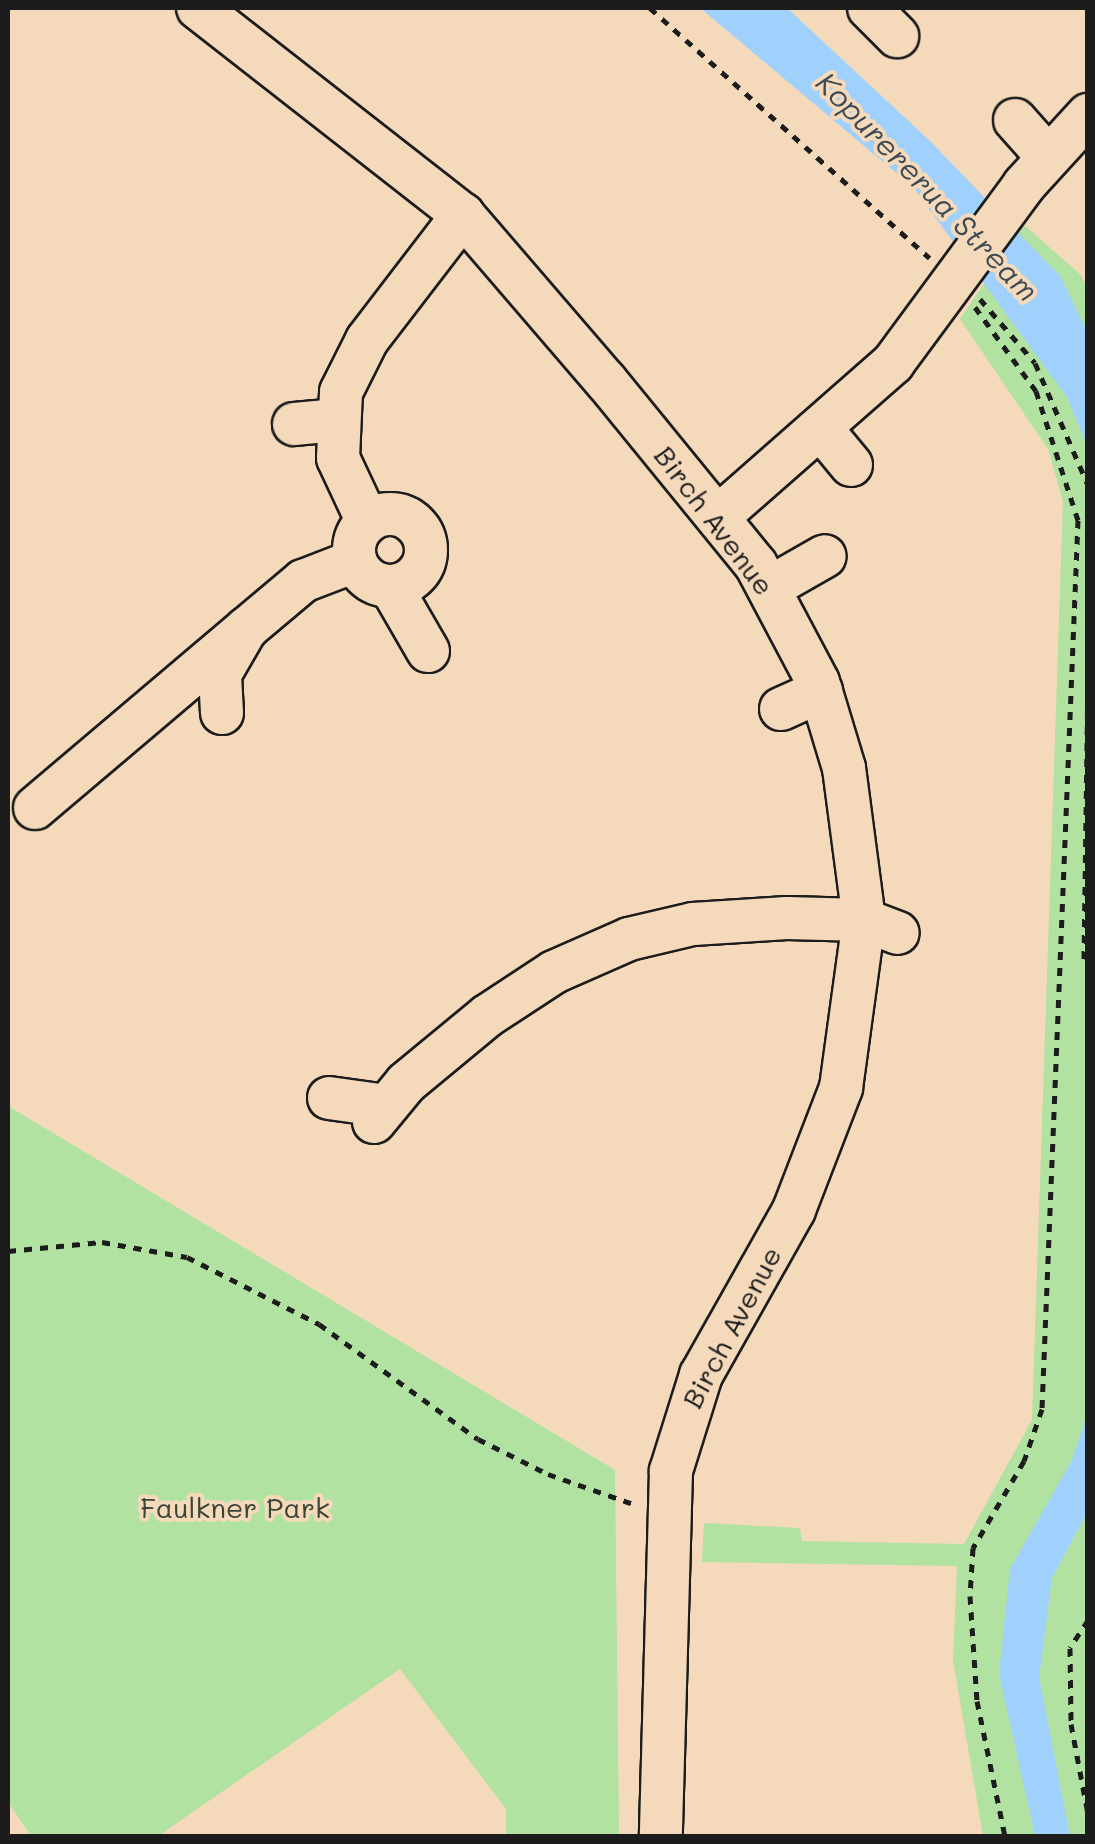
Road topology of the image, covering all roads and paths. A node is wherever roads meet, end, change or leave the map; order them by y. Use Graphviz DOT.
graph roads {
  1 [pos="198,8"];
  2 [pos="650,8"];
  3 [pos="1088,116"];
  4 [pos="1014,120"];
  5 [pos="1036,170"];
  6 [pos="462,215"];
  7 [pos="952,290"];
  8 [pos="988,308"];
  9 [pos="822,431"];
  10 [pos="851,465"];
  11 [pos="1088,484"];
  12 [pos="719,516"];
  13 [pos="367,520"];
  14 [pos="824,556"];
  15 [pos="355,560"];
  16 [pos="391,587"];
  17 [pos="769,588"];
  18 [pos="246,629"];
  19 [pos="428,650"];
  20 [pos="1088,657"];
  21 [pos="821,691"];
  22 [pos="781,709"];
  23 [pos="222,713"];
  24 [pos="35,808"];
  25 [pos="881,927"];
  26 [pos="1084,960"];
  27 [pos="329,1098"];
  28 [pos="8,1251"];
  29 [pos="665,1518"];
  30 [pos="1088,1620"];
  31 [pos="1088,1814"];
  32 [pos="661,1836"];
  33 [pos="1005,1836"];
  1 -- 6 [label="street, Birch Avenue"];
  2 -- 7 [label="path"];
  3 -- 5 [label="street"];
  4 -- 5 [label="street"];
  5 -- 7 [label="street"];
  6 -- 12 [label="street, Birch Avenue"];
  6 -- 13 [label="street"];
  7 -- 9 [label="street"];
  7 -- 33 [label="path"];
  8 -- 11 [label="path"];
  9 -- 10 [label="street"];
  9 -- 12 [label="street"];
  12 -- 17 [label="street, Birch Avenue"];
  13 -- 15 [label="street"];
  13 -- 16 [label="street"];
  14 -- 17 [label="street"];
  15 -- 16 [label="street"];
  15 -- 18 [label="street"];
  16 -- 19 [label="street"];
  17 -- 21 [label="street, Birch Avenue"];
  18 -- 23 [label="street"];
  18 -- 24 [label="street"];
  20 -- 26 [label="path"];
  21 -- 22 [label="street"];
  21 -- 25 [label="street, Birch Avenue"];
  25 -- 27 [label="street"];
  25 -- 29 [label="street, Birch Avenue"];
  28 -- 29 [label="path"];
  29 -- 32 [label="street, Birch Avenue"];
  30 -- 31 [label="path"];
}
